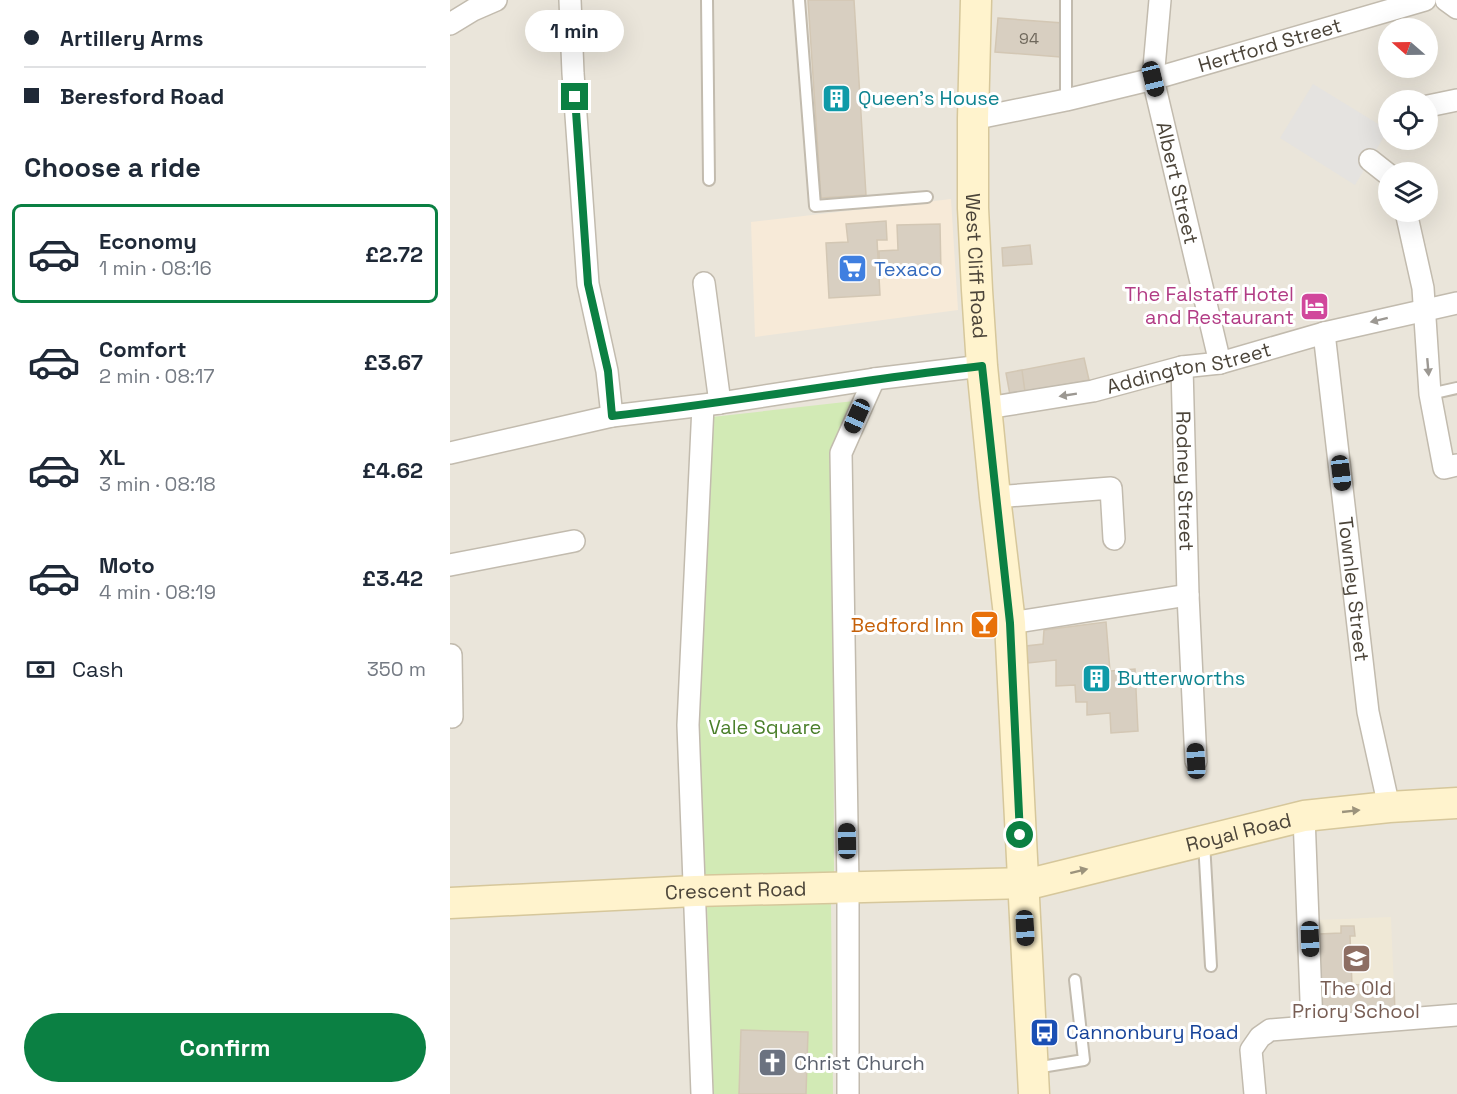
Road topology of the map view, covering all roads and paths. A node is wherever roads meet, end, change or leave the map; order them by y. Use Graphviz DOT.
graph roads {
  1 [pos="496,0"];
  2 [pos="570,0"];
  3 [pos="707,0"];
  4 [pos="799,0"];
  5 [pos="976,0"];
  6 [pos="1066,0"];
  7 [pos="1160,0"];
  8 [pos="1425,0"];
  9 [pos="1446,0"];
  10 [pos="470,5"];
  11 [pos="1457,8"];
  12 [pos="450,24"];
  13 [pos="1153,79"];
  14 [pos="1066,100"];
  15 [pos="1457,100"];
  16 [pos="1438,104"];
  17 [pos="973,120"];
  18 [pos="1370,160"];
  19 [pos="1378,166"];
  20 [pos="709,180"];
  21 [pos="927,197"];
  22 [pos="1408,222"];
  23 [pos="704,283"];
  24 [pos="1457,303"];
  25 [pos="1423,309"];
  26 [pos="1324,333"];
  27 [pos="1220,363"];
  28 [pos="982,366"];
  29 [pos="1182,367"];
  30 [pos="874,379"];
  31 [pos="1457,388"];
  32 [pos="1430,394"];
  33 [pos="711,404"];
  34 [pos="987,408"];
  35 [pos="612,416"];
  36 [pos="450,453"];
  37 [pos="1457,465"];
  38 [pos="995,497"];
  39 [pos="1114,539"];
  40 [pos="574,541"];
  41 [pos="450,565"];
  42 [pos="1188,595"];
  43 [pos="1010,623"];
  44 [pos="450,669"];
  45 [pos="452,717"];
  46 [pos="1196,761"];
  47 [pos="1457,803"];
  48 [pos="1389,807"];
  49 [pos="1304,816"];
  50 [pos="1204,839"];
  51 [pos="1022,882"];
  52 [pos="848,886"];
  53 [pos="695,891"];
  54 [pos="450,903"];
  55 [pos="1211,966"];
  56 [pos="1076,980"];
  57 [pos="1457,1015"];
  58 [pos="1312,1026"];
  59 [pos="1033,1081"];
  60 [pos="702,1094"];
  61 [pos="848,1094"];
  62 [pos="1255,1094"];
  1 -- 10 [label="street"];
  2 -- 35 [label="street"];
  3 -- 20 [label="lane"];
  4 -- 21 [label="lane"];
  5 -- 17 [label="street, West Cliff Road"];
  6 -- 14 [label="lane"];
  7 -- 13 [label="street, Albert Street"];
  8 -- 13 [label="street, Hertford Street"];
  9 -- 11 [label="street"];
  10 -- 12 [label="street"];
  13 -- 14 [label="street, Hertford Street"];
  13 -- 27 [label="street, Albert Street"];
  14 -- 17 [label="street, Hertford Street"];
  15 -- 16 [label="street"];
  17 -- 28 [label="street, West Cliff Road"];
  18 -- 19 [label="street"];
  22 -- 25 [label="street"];
  23 -- 33 [label="street"];
  24 -- 25 [label="street, Addington Street"];
  25 -- 26 [label="street, Addington Street, one-way"];
  25 -- 32 [label="street, one-way"];
  26 -- 27 [label="street, Addington Street"];
  26 -- 48 [label="street, Townley Street"];
  27 -- 29 [label="street, Addington Street"];
  28 -- 30 [label="street"];
  28 -- 34 [label="street, West Cliff Road"];
  29 -- 34 [label="street, Addington Street, one-way"];
  29 -- 42 [label="street, Rodney Street"];
  30 -- 33 [label="street"];
  30 -- 52 [label="street"];
  31 -- 32 [label="lane"];
  32 -- 37 [label="street"];
  33 -- 35 [label="street"];
  33 -- 53 [label="street"];
  34 -- 38 [label="street, West Cliff Road"];
  35 -- 36 [label="street"];
  38 -- 39 [label="street"];
  38 -- 43 [label="street, West Cliff Road"];
  40 -- 41 [label="street"];
  42 -- 43 [label="street"];
  42 -- 46 [label="street, Rodney Street"];
  43 -- 51 [label="street, West Cliff Road"];
  44 -- 45 [label="street"];
  47 -- 48 [label="street, Royal Road"];
  49 -- 48 [label="street, Royal Road, one-way"];
  49 -- 50 [label="street, Royal Road"];
  49 -- 58 [label="street"];
  51 -- 50 [label="street, Royal Road, one-way"];
  50 -- 55 [label="lane"];
  51 -- 52 [label="street, Crescent Road"];
  51 -- 59 [label="street, West Cliff Road"];
  52 -- 53 [label="street, Crescent Road"];
  52 -- 61 [label="street"];
  53 -- 54 [label="street, Crescent Road"];
  53 -- 60 [label="street"];
  56 -- 59 [label="lane"];
  57 -- 58 [label="street"];
  58 -- 62 [label="street"];
}
